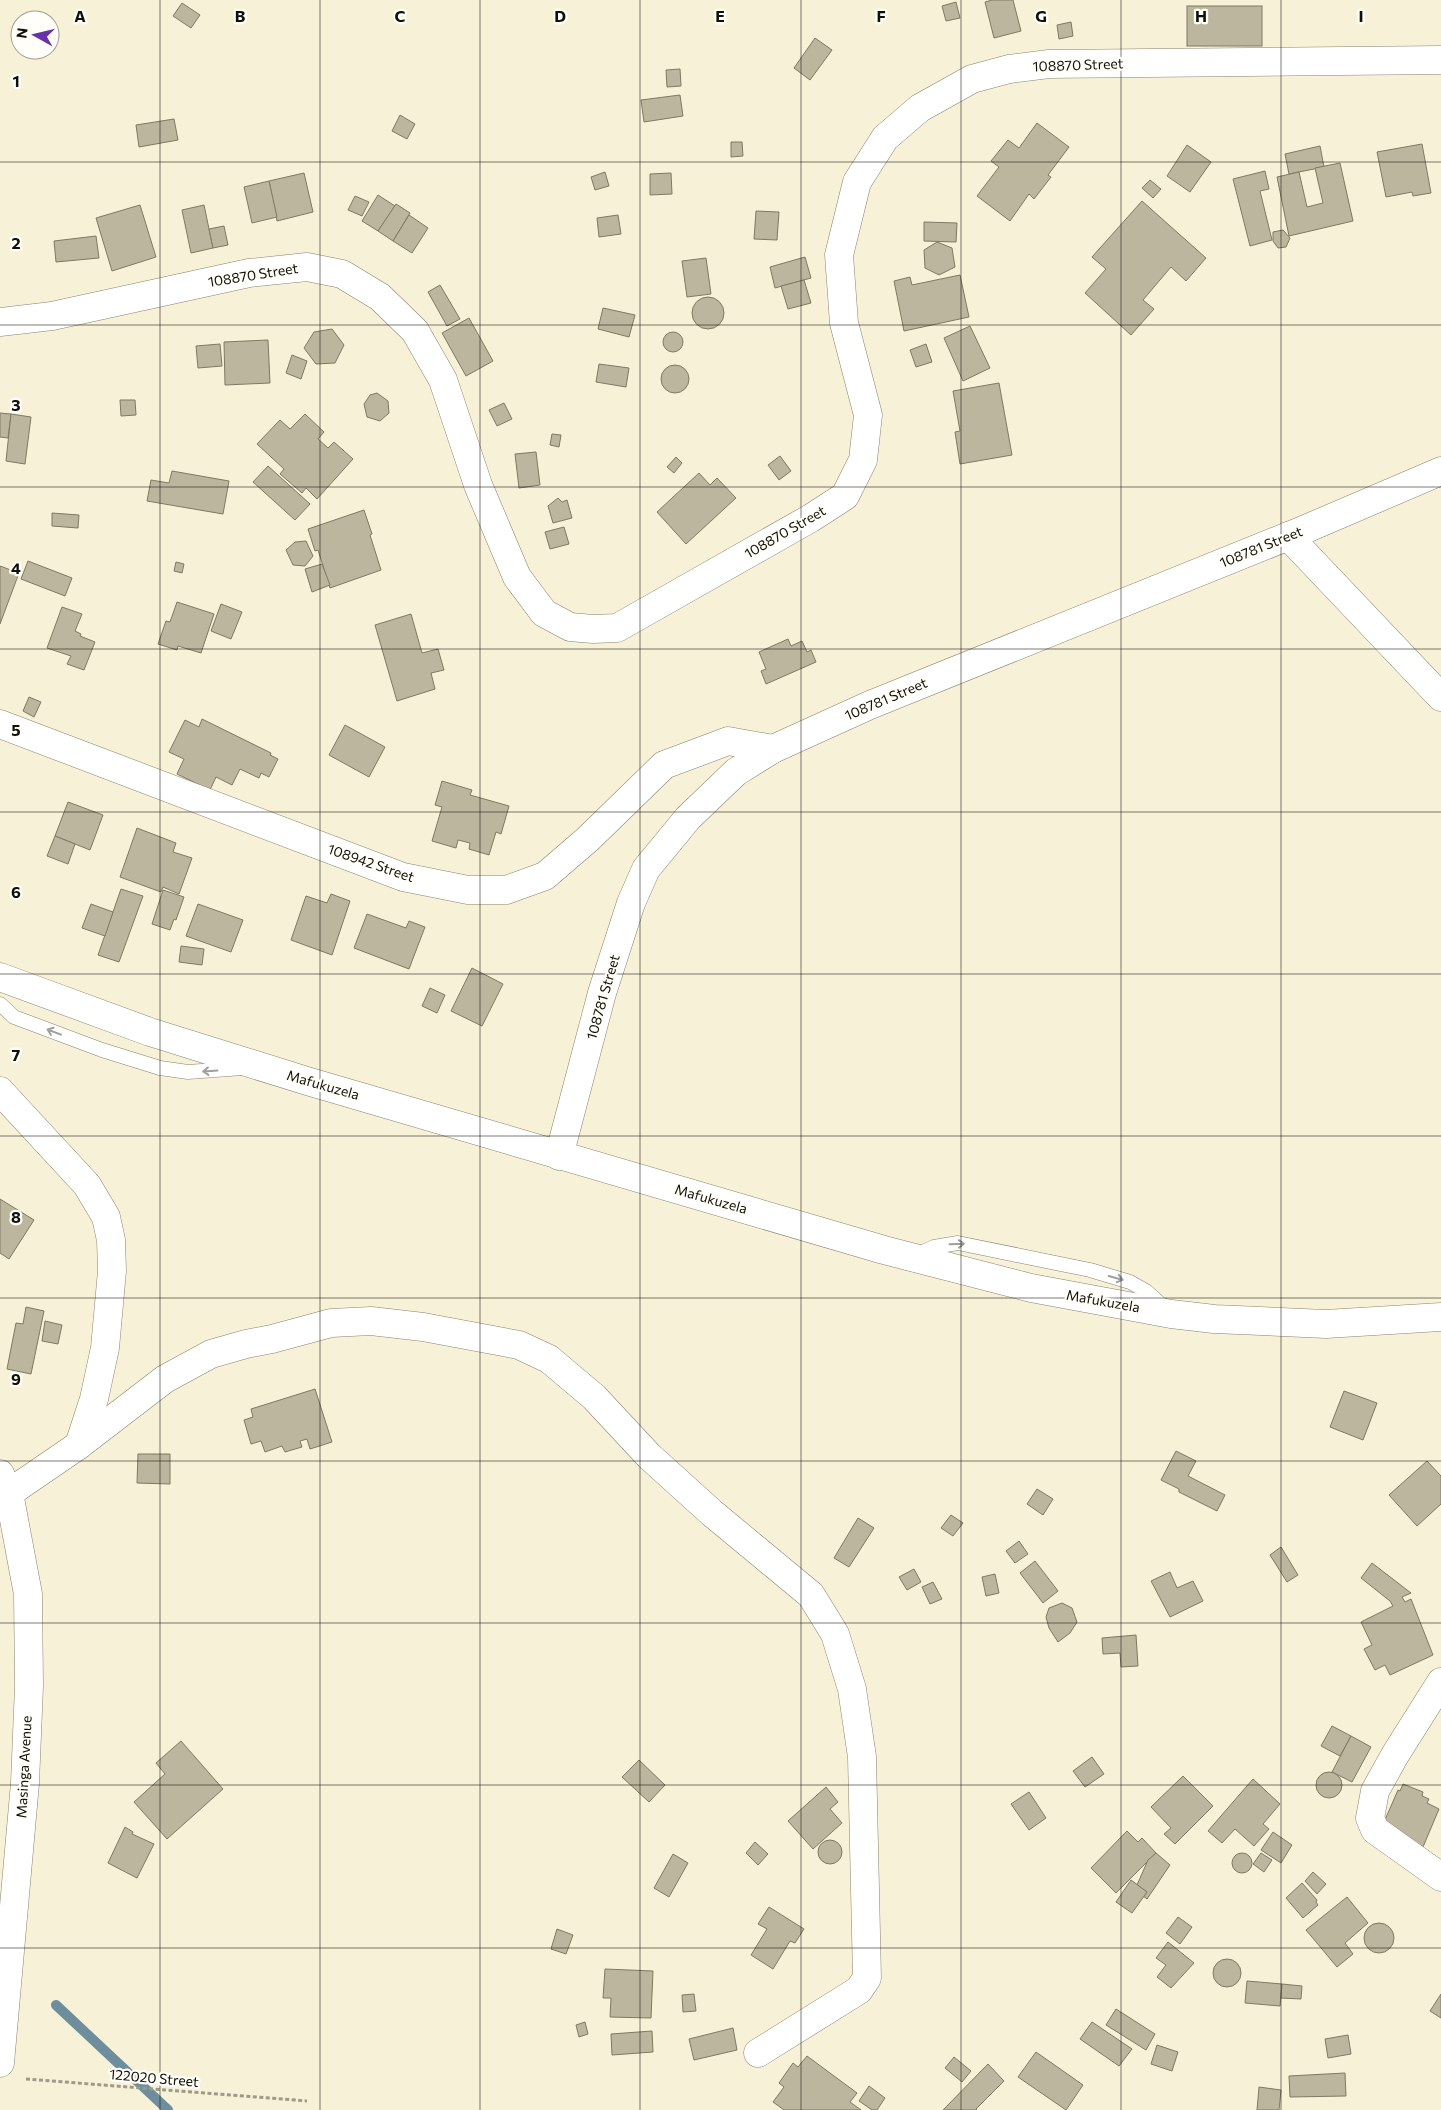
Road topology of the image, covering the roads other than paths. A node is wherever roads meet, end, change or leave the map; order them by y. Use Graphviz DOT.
graph roads {
  1 [pos="1441,60"];
  2 [pos="0,322"];
  3 [pos="1441,471"];
  4 [pos="1288,536"];
  5 [pos="1441,697"];
  6 [pos="0,724"];
  7 [pos="773,749"];
  8 [pos="0,977"];
  9 [pos="0,1004"];
  10 [pos="258,1066"];
  11 [pos="0,1091"];
  12 [pos="559,1156"];
  13 [pos="1441,1317"];
  14 [pos="79,1445"];
  15 [pos="4,1484"];
  16 [pos="1441,1682"];
  17 [pos="1441,1877"];
  18 [pos="758,2053"];
  19 [pos="10,2071"];
  1 -- 2 [label="street, 108870 Street"];
  3 -- 4 [label="street, 108781 Street"];
  4 -- 5 [label="street"];
  4 -- 7 [label="street, 108781 Street"];
  6 -- 7 [label="street, 108942 Street"];
  7 -- 12 [label="street, 108781 Street"];
  8 -- 10 [label="street, Mafukuzela"];
  10 -- 9 [label="lane, one-way"];
  10 -- 12 [label="street, Mafukuzela"];
  11 -- 14 [label="street"];
  12 -- 13 [label="street, Mafukuzela"];
  14 -- 15 [label="street"];
  14 -- 18 [label="street"];
  15 -- 19 [label="street, Masinga Avenue"];
  16 -- 17 [label="street"];
}
